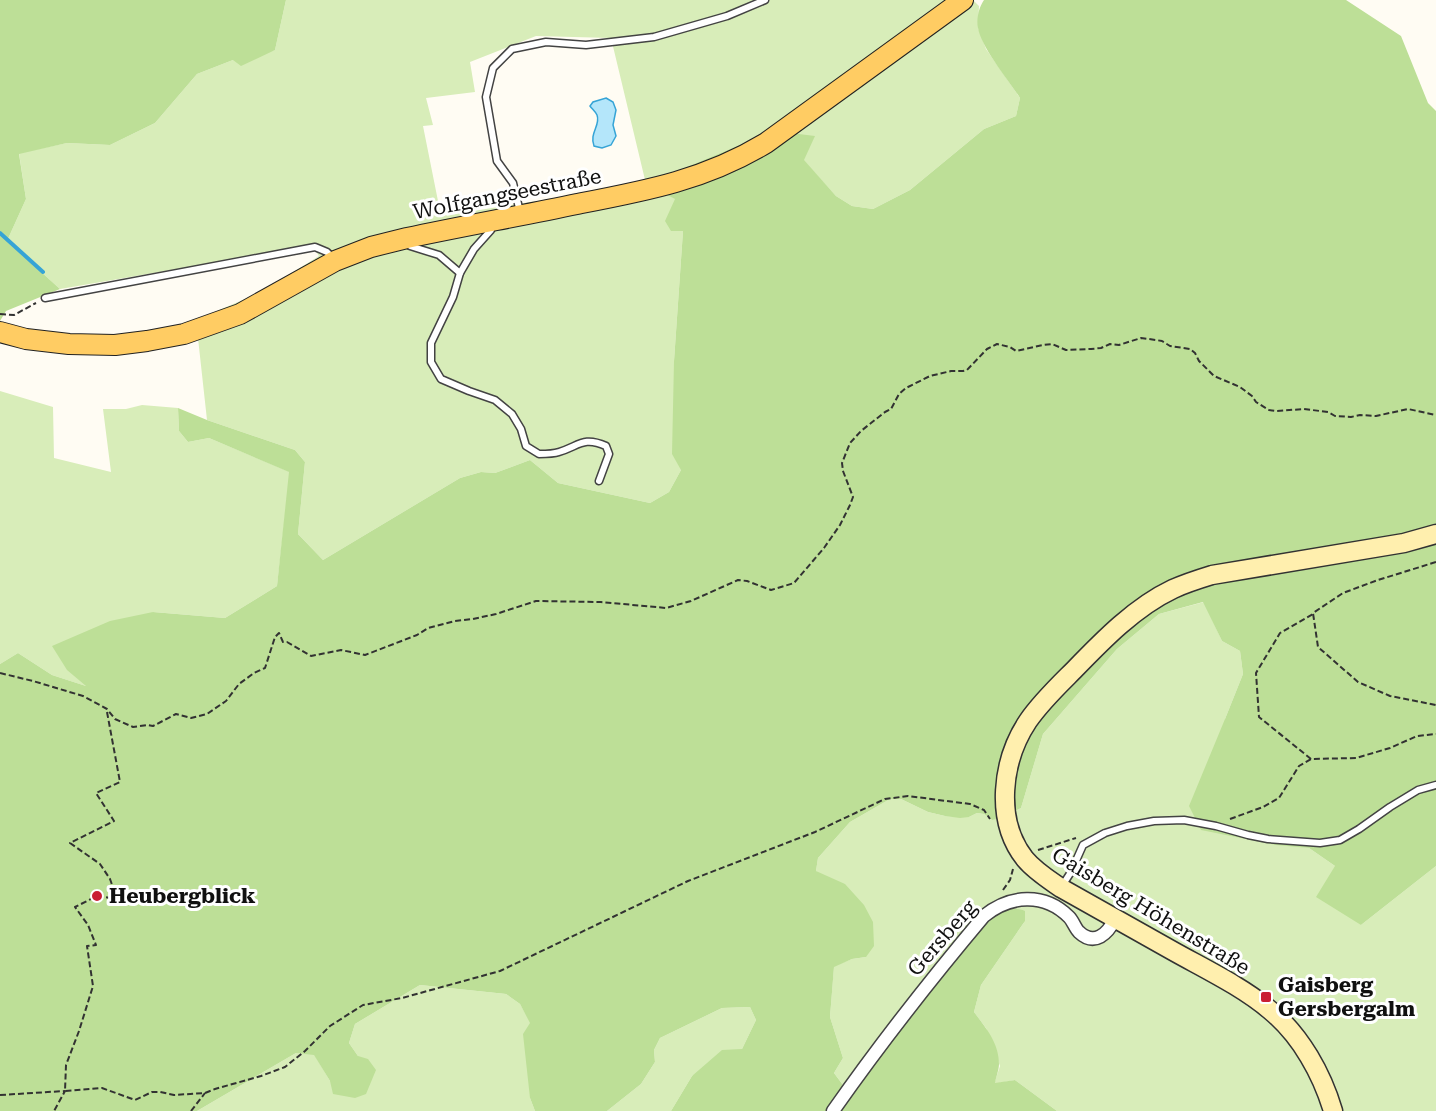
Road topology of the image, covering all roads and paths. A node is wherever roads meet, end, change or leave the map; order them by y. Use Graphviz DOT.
graph roads {
  1 [pos="765,0"];
  2 [pos="963,0"];
  3 [pos="520,216"];
  4 [pos="491,221"];
  5 [pos="407,238"];
  6 [pos="335,261"];
  7 [pos="460,273"];
  8 [pos="45,298"];
  9 [pos="0,314"];
  10 [pos="0,332"];
  11 [pos="1436,415"];
  12 [pos="599,481"];
  13 [pos="1436,534"];
  14 [pos="1436,562"];
  15 [pos="1313,613"];
  16 [pos="0,673"];
  17 [pos="1436,705"];
  18 [pos="106,709"];
  19 [pos="1436,734"];
  20 [pos="1311,759"];
  21 [pos="1436,785"];
  22 [pos="992,821"];
  23 [pos="1216,826"];
  24 [pos="1082,835"];
  25 [pos="1021,854"];
  26 [pos="1061,888"];
  27 [pos="994,908"];
  28 [pos="1115,919"];
  29 [pos="65,1091"];
  30 [pos="205,1093"];
  31 [pos="0,1095"];
  32 [pos="54,1111"];
  33 [pos="191,1111"];
  34 [pos="833,1111"];
  35 [pos="1333,1111"];
  1 -- 3 [label="lane"];
  2 -- 3 [label="main road, Wolfgangseestraße"];
  3 -- 4 [label="main road, Wolfgangseestraße"];
  4 -- 5 [label="main road, Wolfgangseestraße"];
  4 -- 7 [label="lane"];
  5 -- 6 [label="main road, Wolfgangseestraße"];
  5 -- 7 [label="lane"];
  6 -- 8 [label="lane"];
  6 -- 10 [label="main road, Wolfgangseestraße"];
  7 -- 12 [label="lane"];
  8 -- 9 [label="path"];
  11 -- 18 [label="path"];
  13 -- 25 [label="main road, Gaisberg Höhenstraße"];
  14 -- 15 [label="path"];
  15 -- 17 [label="path"];
  15 -- 20 [label="path"];
  16 -- 18 [label="path"];
  18 -- 29 [label="path"];
  19 -- 20 [label="path"];
  20 -- 23 [label="path"];
  21 -- 23 [label="lane"];
  22 -- 30 [label="path"];
  23 -- 26 [label="lane"];
  24 -- 25 [label="path"];
  25 -- 26 [label="main road, Gaisberg Höhenstraße"];
  25 -- 27 [label="path"];
  26 -- 28 [label="main road, Gaisberg Höhenstraße"];
  27 -- 28 [label="street, Gersberg"];
  27 -- 34 [label="street, Gersberg"];
  28 -- 35 [label="main road, Gaisberg Höhenstraße"];
  29 -- 30 [label="path"];
  29 -- 31 [label="path"];
  29 -- 32 [label="path"];
  30 -- 33 [label="path"];
}
